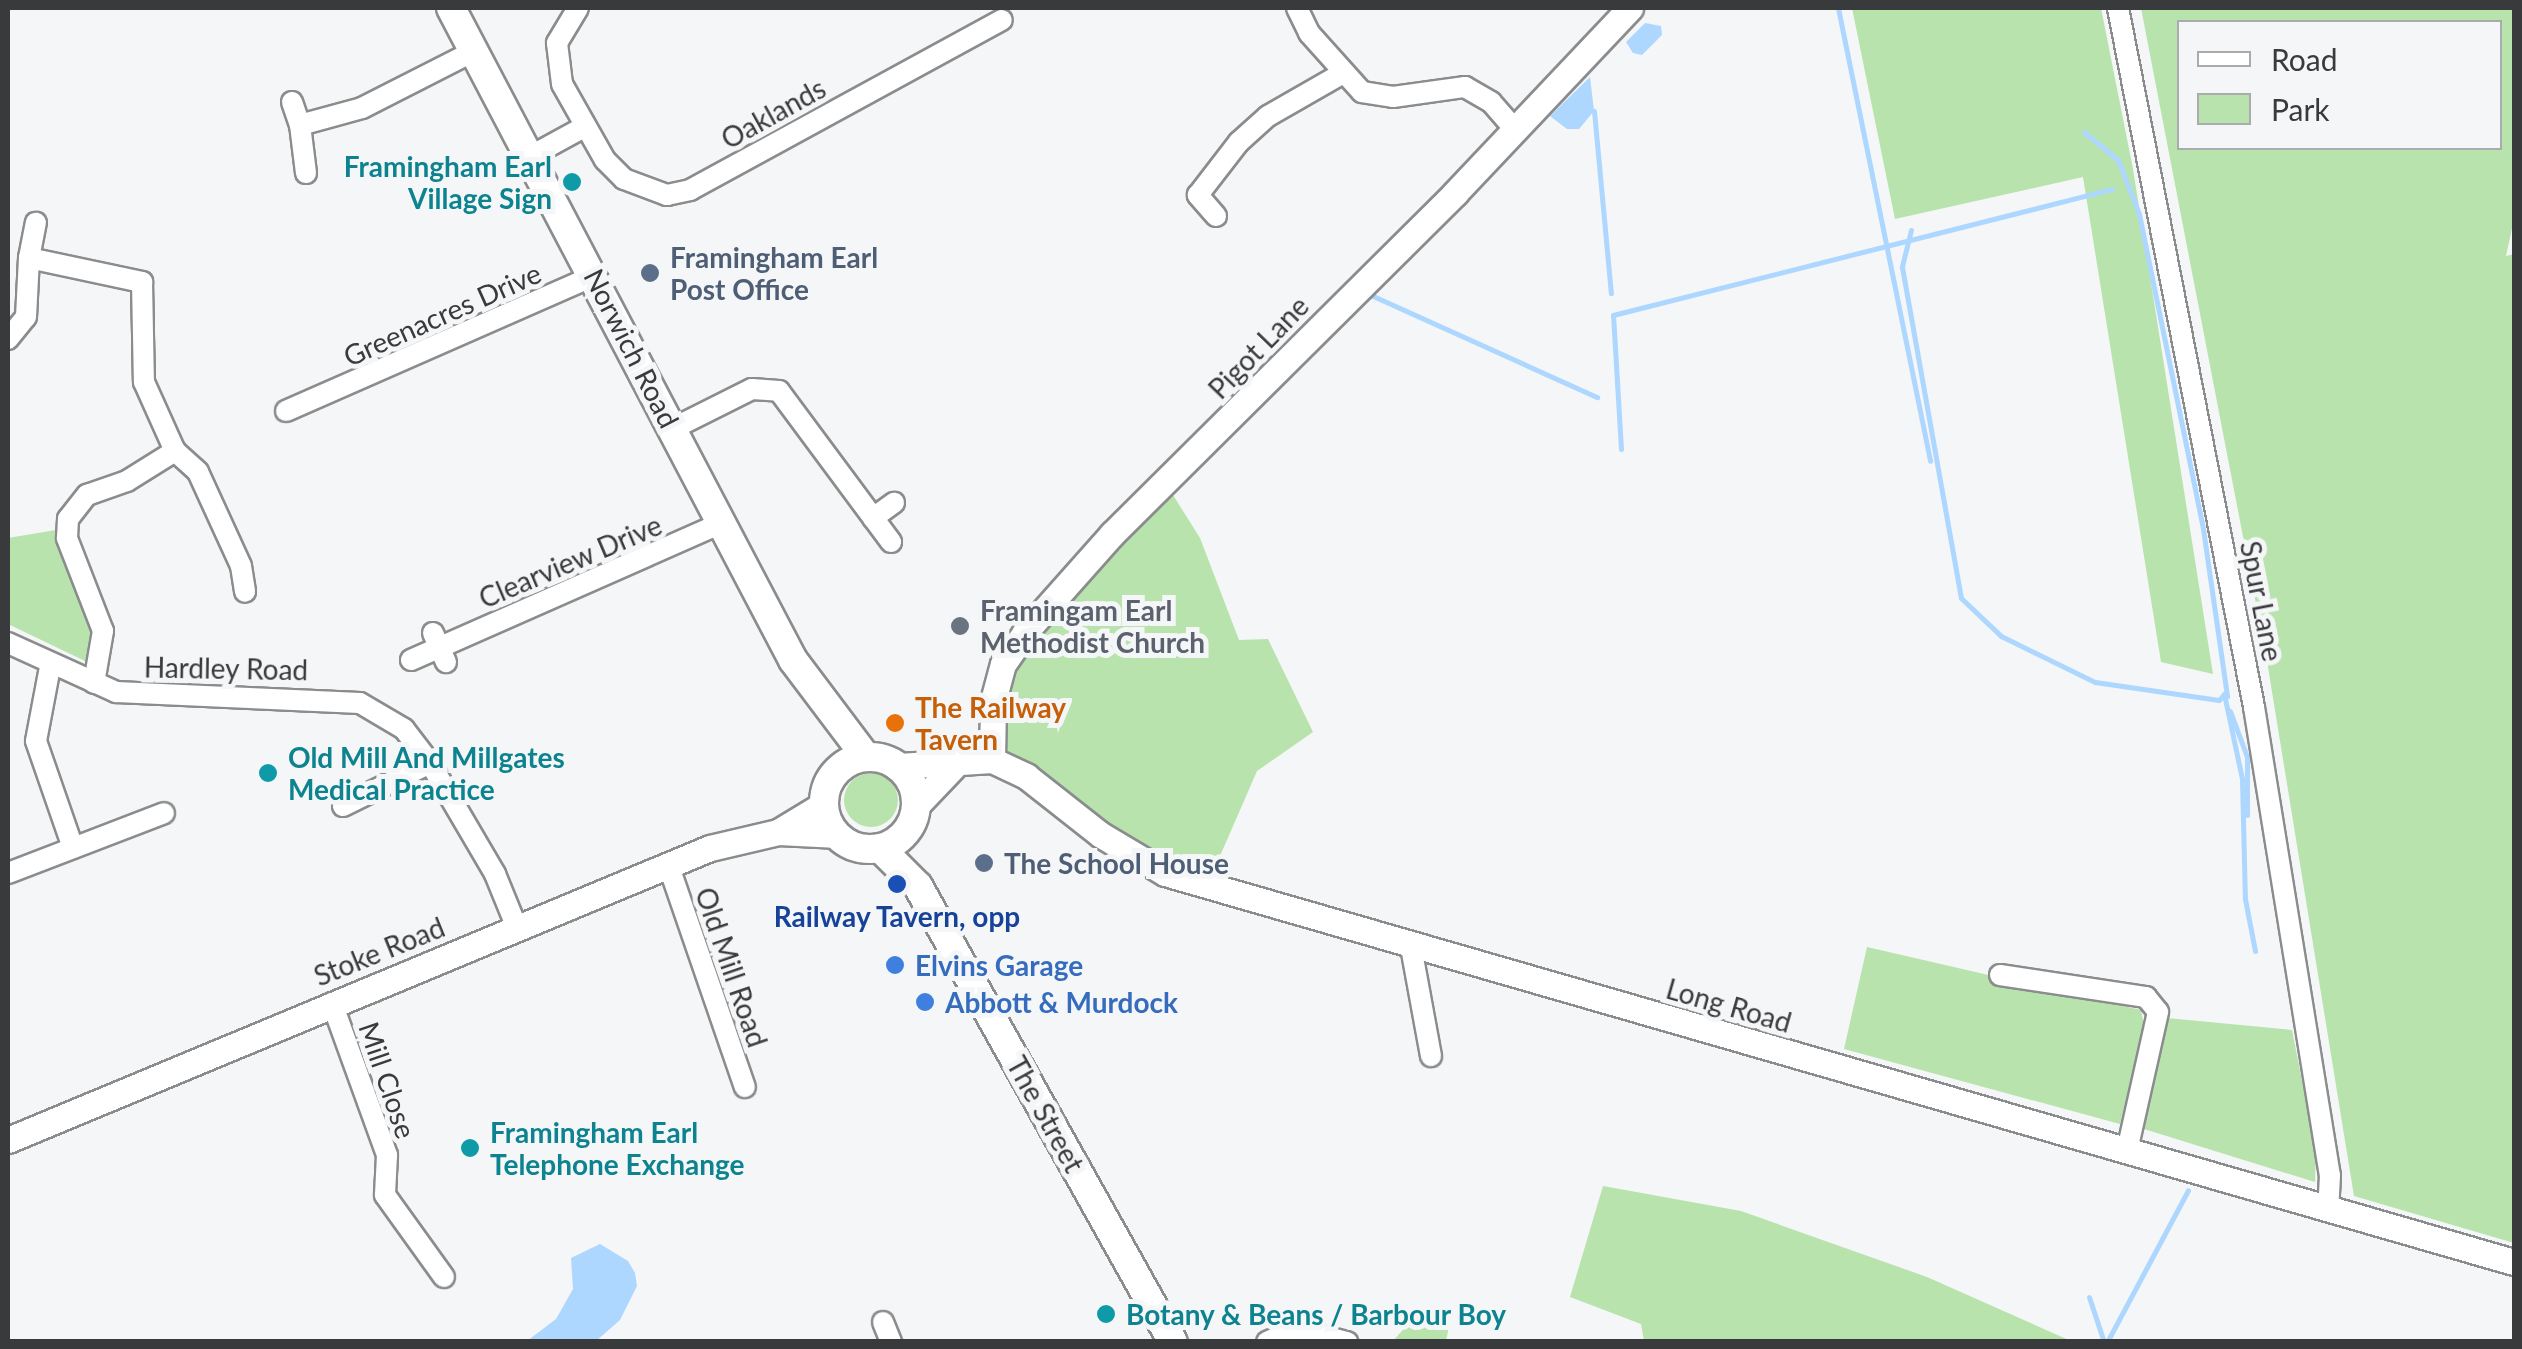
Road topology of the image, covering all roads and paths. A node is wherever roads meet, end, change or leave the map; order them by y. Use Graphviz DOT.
graph roads {
  1 [pos="452,8"];
  2 [pos="578,8"];
  3 [pos="1297,8"];
  4 [pos="1630,8"];
  5 [pos="2118,8"];
  6 [pos="1002,20"];
  7 [pos="474,50"];
  8 [pos="1344,72"];
  9 [pos="292,102"];
  10 [pos="300,125"];
  11 [pos="584,127"];
  12 [pos="1515,130"];
  13 [pos="531,156"];
  14 [pos="306,173"];
  15 [pos="1216,216"];
  16 [pos="36,223"];
  17 [pos="29,258"];
  18 [pos="594,276"];
  19 [pos="8,339"];
  20 [pos="286,412"];
  21 [pos="674,428"];
  22 [pos="175,451"];
  23 [pos="894,503"];
  24 [pos="873,518"];
  25 [pos="722,523"];
  26 [pos="890,542"];
  27 [pos="244,592"];
  28 [pos="8,643"];
  29 [pos="410,660"];
  30 [pos="50,667"];
  31 [pos="94,684"];
  32 [pos="812,688"];
  33 [pos="866,757"];
  34 [pos="992,760"];
  35 [pos="430,764"];
  36 [pos="899,766"];
  37 [pos="954,767"];
  38 [pos="828,792"];
  39 [pos="343,806"];
  40 [pos="164,813"];
  41 [pos="912,818"];
  42 [pos="778,832"];
  43 [pos="838,836"];
  44 [pos="73,848"];
  45 [pos="880,848"];
  46 [pos="668,864"];
  47 [pos="8,872"];
  48 [pos="918,886"];
  49 [pos="518,928"];
  50 [pos="1411,947"];
  51 [pos="2000,974"];
  52 [pos="332,1003"];
  53 [pos="1431,1056"];
  54 [pos="744,1087"];
  55 [pos="8,1140"];
  56 [pos="2127,1151"];
  57 [pos="2328,1209"];
  58 [pos="2514,1262"];
  59 [pos="444,1277"];
  60 [pos="1164,1339"];
  61 [pos="1267,1342"];
  62 [pos="1347,1342"];
  1 -- 7 [label="main road, Norwich Road"];
  2 -- 11 [label="street, Oaklands"];
  3 -- 8 [label="street"];
  4 -- 12 [label="street, Pigot Lane"];
  5 -- 57 [label="street, Spur Lane"];
  6 -- 11 [label="street, Oaklands"];
  7 -- 10 [label="street"];
  7 -- 13 [label="main road, Norwich Road"];
  8 -- 12 [label="street"];
  8 -- 15 [label="street"];
  9 -- 10 [label="street"];
  10 -- 14 [label="street"];
  11 -- 13 [label="street"];
  12 -- 34 [label="street, Pigot Lane"];
  13 -- 18 [label="main road, Norwich Road"];
  16 -- 17 [label="street"];
  17 -- 19 [label="street"];
  17 -- 22 [label="street"];
  18 -- 20 [label="street, Greenacres Drive"];
  18 -- 21 [label="main road, Norwich Road"];
  21 -- 24 [label="street"];
  21 -- 25 [label="main road, Norwich Road"];
  22 -- 27 [label="street"];
  22 -- 31 [label="street"];
  23 -- 24 [label="street"];
  24 -- 26 [label="street"];
  25 -- 29 [label="street, Clearview Drive"];
  25 -- 32 [label="main road, Norwich Road"];
  28 -- 30 [label="street, Hardley Road"];
  30 -- 31 [label="street, Hardley Road"];
  30 -- 44 [label="street"];
  31 -- 35 [label="street, Hardley Road"];
  32 -- 33 [label="main road, Norwich Road"];
  32 -- 38 [label="main road, Norwich Road"];
  33 -- 36 [label="main road"];
  33 -- 38 [label="main road"];
  34 -- 37 [label="street"];
  34 -- 50 [label="street, Long Road"];
  35 -- 39 [label="street"];
  35 -- 49 [label="street, Hardley Road"];
  36 -- 37 [label="street"];
  36 -- 41 [label="main road, The Street"];
  37 -- 41 [label="street"];
  38 -- 42 [label="street, Stoke Road"];
  38 -- 43 [label="main road"];
  40 -- 44 [label="street"];
  41 -- 45 [label="main road"];
  41 -- 48 [label="main road, The Street"];
  42 -- 43 [label="street, Stoke Road"];
  42 -- 46 [label="street, Stoke Road"];
  43 -- 45 [label="main road, The Street"];
  44 -- 47 [label="street"];
  45 -- 48 [label="main road, The Street"];
  46 -- 49 [label="street, Stoke Road"];
  46 -- 54 [label="street, Old Mill Road"];
  48 -- 60 [label="main road, The Street"];
  49 -- 52 [label="street, Stoke Road"];
  50 -- 53 [label="street"];
  50 -- 56 [label="street, Long Road"];
  51 -- 56 [label="street"];
  52 -- 55 [label="street, Stoke Road"];
  52 -- 59 [label="street, Mill Close"];
  56 -- 57 [label="street, Long Road"];
  57 -- 58 [label="street, Long Road"];
  61 -- 62 [label="street"];
}
